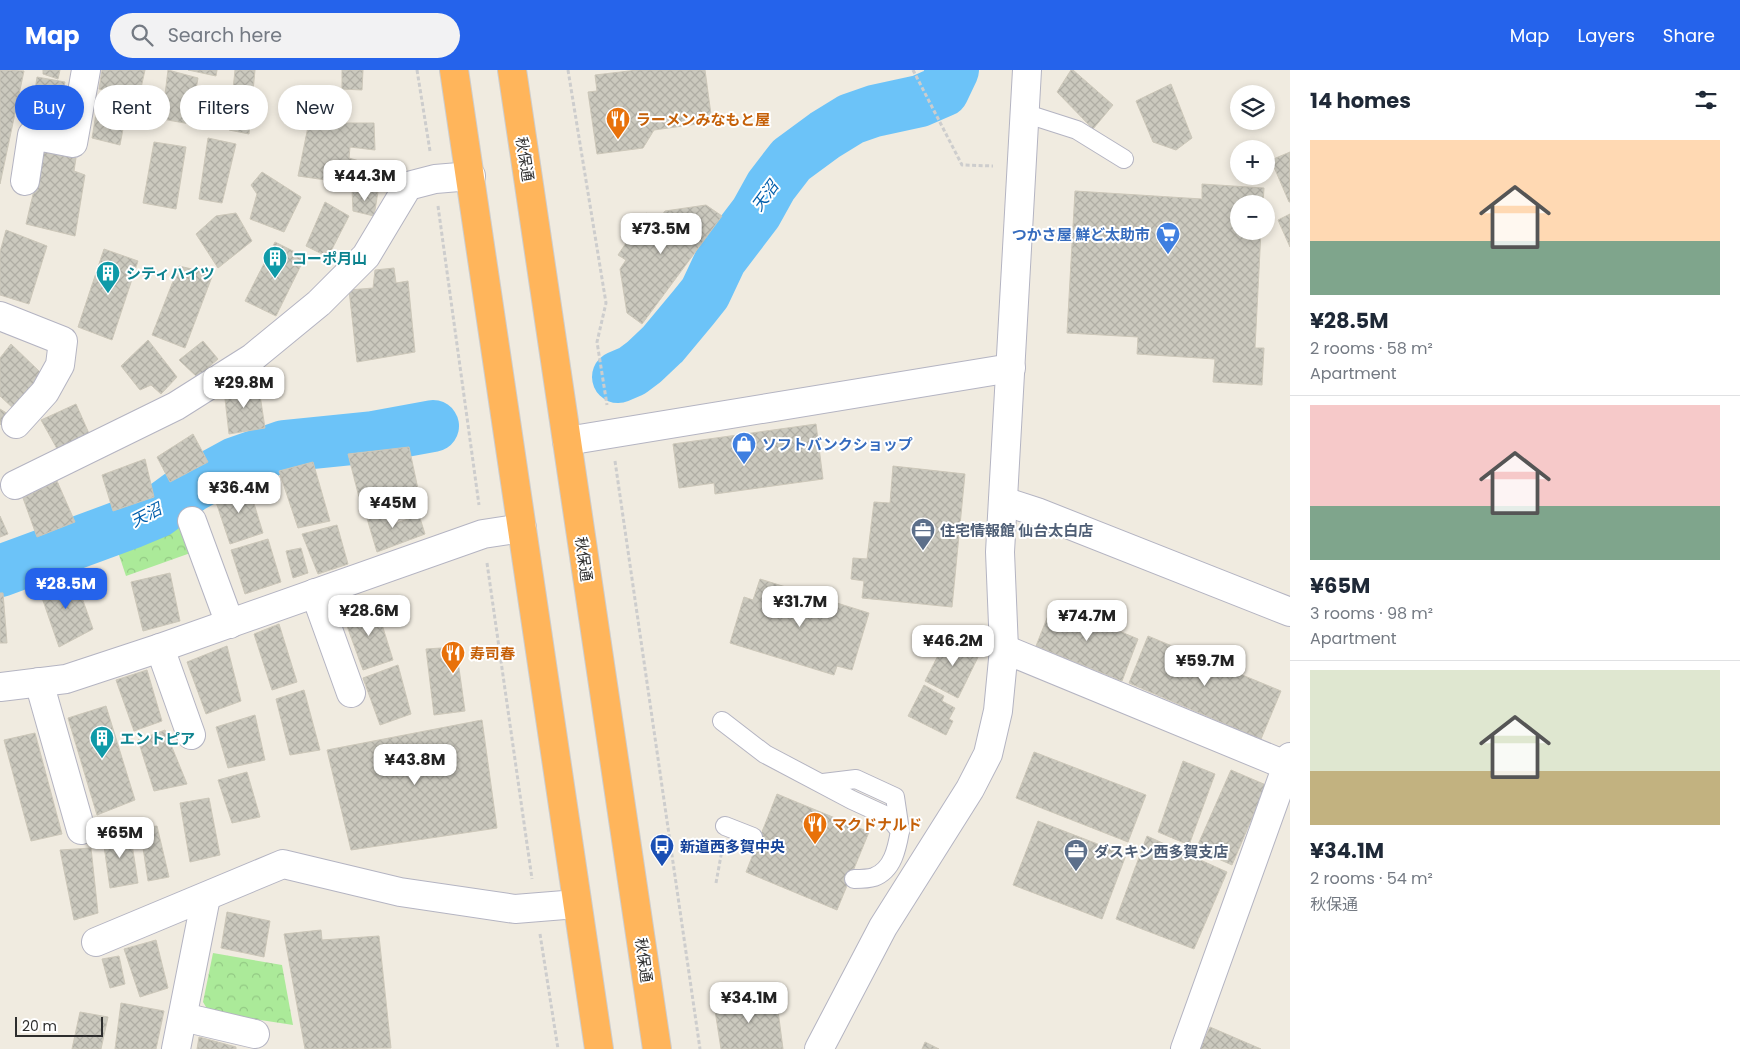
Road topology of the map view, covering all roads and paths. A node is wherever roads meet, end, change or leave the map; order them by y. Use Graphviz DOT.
graph roads {
  1 [pos="86,70"];
  2 [pos="454,70"];
  3 [pos="512,70"];
  4 [pos="568,70"];
  5 [pos="913,70"];
  6 [pos="1027,70"];
  7 [pos="1024,113"];
  8 [pos="1124,159"];
  9 [pos="1021,167"];
  10 [pos="471,176"];
  11 [pos="26,181"];
  12 [pos="0,316"];
  13 [pos="1011,368"];
  14 [pos="16,424"];
  15 [pos="612,434"];
  16 [pos="567,441"];
  17 [pos="15,485"];
  18 [pos="1003,501"];
  19 [pos="192,521"];
  20 [pos="522,528"];
  21 [pos="315,593"];
  22 [pos="1290,612"];
  23 [pos="230,624"];
  24 [pos="160,648"];
  25 [pos="1004,649"];
  26 [pos="39,682"];
  27 [pos="0,687"];
  28 [pos="351,693"];
  29 [pos="722,721"];
  30 [pos="191,735"];
  31 [pos="1289,763"];
  32 [pos="725,826"];
  33 [pos="81,830"];
  34 [pos="753,837"];
  35 [pos="722,850"];
  36 [pos="854,879"];
  37 [pos="716,883"];
  38 [pos="206,897"];
  39 [pos="577,904"];
  40 [pos="96,942"];
  41 [pos="183,1017"];
  42 [pos="256,1034"];
  43 [pos="176,1049"];
  44 [pos="599,1049"];
  45 [pos="657,1049"];
  46 [pos="700,1049"];
  47 [pos="819,1049"];
  48 [pos="1185,1049"];
  1 -- 11 [label="street"];
  2 -- 10 [label="highway"];
  3 -- 16 [label="highway, 秋保通"];
  4 -- 15 [label="path"];
  5 -- 9 [label="path"];
  6 -- 7 [label="street"];
  7 -- 8 [label="lane"];
  7 -- 9 [label="street"];
  9 -- 13 [label="street"];
  10 -- 17 [label="street"];
  10 -- 20 [label="highway"];
  12 -- 14 [label="street"];
  13 -- 15 [label="street"];
  13 -- 18 [label="street"];
  15 -- 16 [label="street"];
  15 -- 46 [label="path"];
  16 -- 45 [label="highway, 秋保通"];
  18 -- 22 [label="street"];
  18 -- 25 [label="street"];
  19 -- 23 [label="street"];
  20 -- 21 [label="street"];
  20 -- 39 [label="highway"];
  21 -- 23 [label="street"];
  21 -- 28 [label="street"];
  23 -- 24 [label="street"];
  24 -- 26 [label="street"];
  24 -- 30 [label="street"];
  25 -- 31 [label="street"];
  25 -- 47 [label="street"];
  26 -- 27 [label="street"];
  26 -- 33 [label="street"];
  29 -- 36 [label="lane"];
  31 -- 48 [label="street"];
  32 -- 34 [label="lane"];
  35 -- 37 [label="path"];
  38 -- 39 [label="street"];
  38 -- 40 [label="street"];
  38 -- 41 [label="street"];
  39 -- 44 [label="highway"];
  41 -- 42 [label="street"];
  41 -- 43 [label="street"];
}
